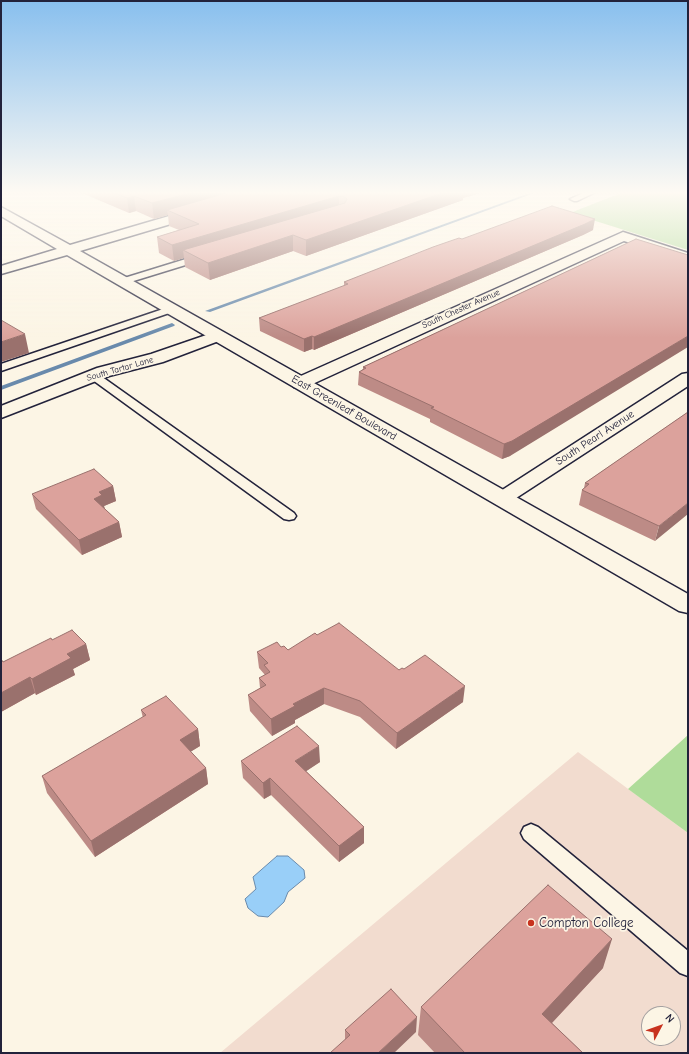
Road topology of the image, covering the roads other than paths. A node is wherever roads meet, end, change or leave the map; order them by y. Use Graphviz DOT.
graph roads {
  1 [pos="52,240"];
  2 [pos="102,240"];
  3 [pos="614,240"];
  4 [pos="636,240"];
  5 [pos="69,250"];
  6 [pos="211,254"];
  7 [pos="688,257"];
  8 [pos="1,270"];
  9 [pos="124,281"];
  10 [pos="172,309"];
  11 [pos="218,336"];
  12 [pos="1,368"];
  13 [pos="94,376"];
  14 [pos="688,378"];
  15 [pos="300,382"];
  16 [pos="1,412"];
  17 [pos="502,498"];
  18 [pos="290,516"];
  19 [pos="688,605"];
  20 [pos="531,833"];
  21 [pos="688,965"];
  1 -- 5 [label="street, East Greenleaf Boulevard"];
  2 -- 5 [label="street"];
  3 -- 15 [label="street, South Chester Avenue"];
  4 -- 7 [label="street, South Chester Avenue"];
  5 -- 8 [label="street"];
  5 -- 9 [label="street, East Greenleaf Boulevard"];
  6 -- 9 [label="lane"];
  9 -- 10 [label="street, East Greenleaf Boulevard"];
  10 -- 11 [label="street, East Greenleaf Boulevard"];
  10 -- 12 [label="lane"];
  11 -- 13 [label="street, South Tartar Lane"];
  11 -- 15 [label="street, East Greenleaf Boulevard"];
  13 -- 16 [label="street, South Tartar Lane"];
  13 -- 18 [label="lane"];
  14 -- 17 [label="street, South Pearl Avenue"];
  15 -- 17 [label="street, East Greenleaf Boulevard"];
  17 -- 19 [label="street, East Greenleaf Boulevard"];
  20 -- 21 [label="lane"];
}
